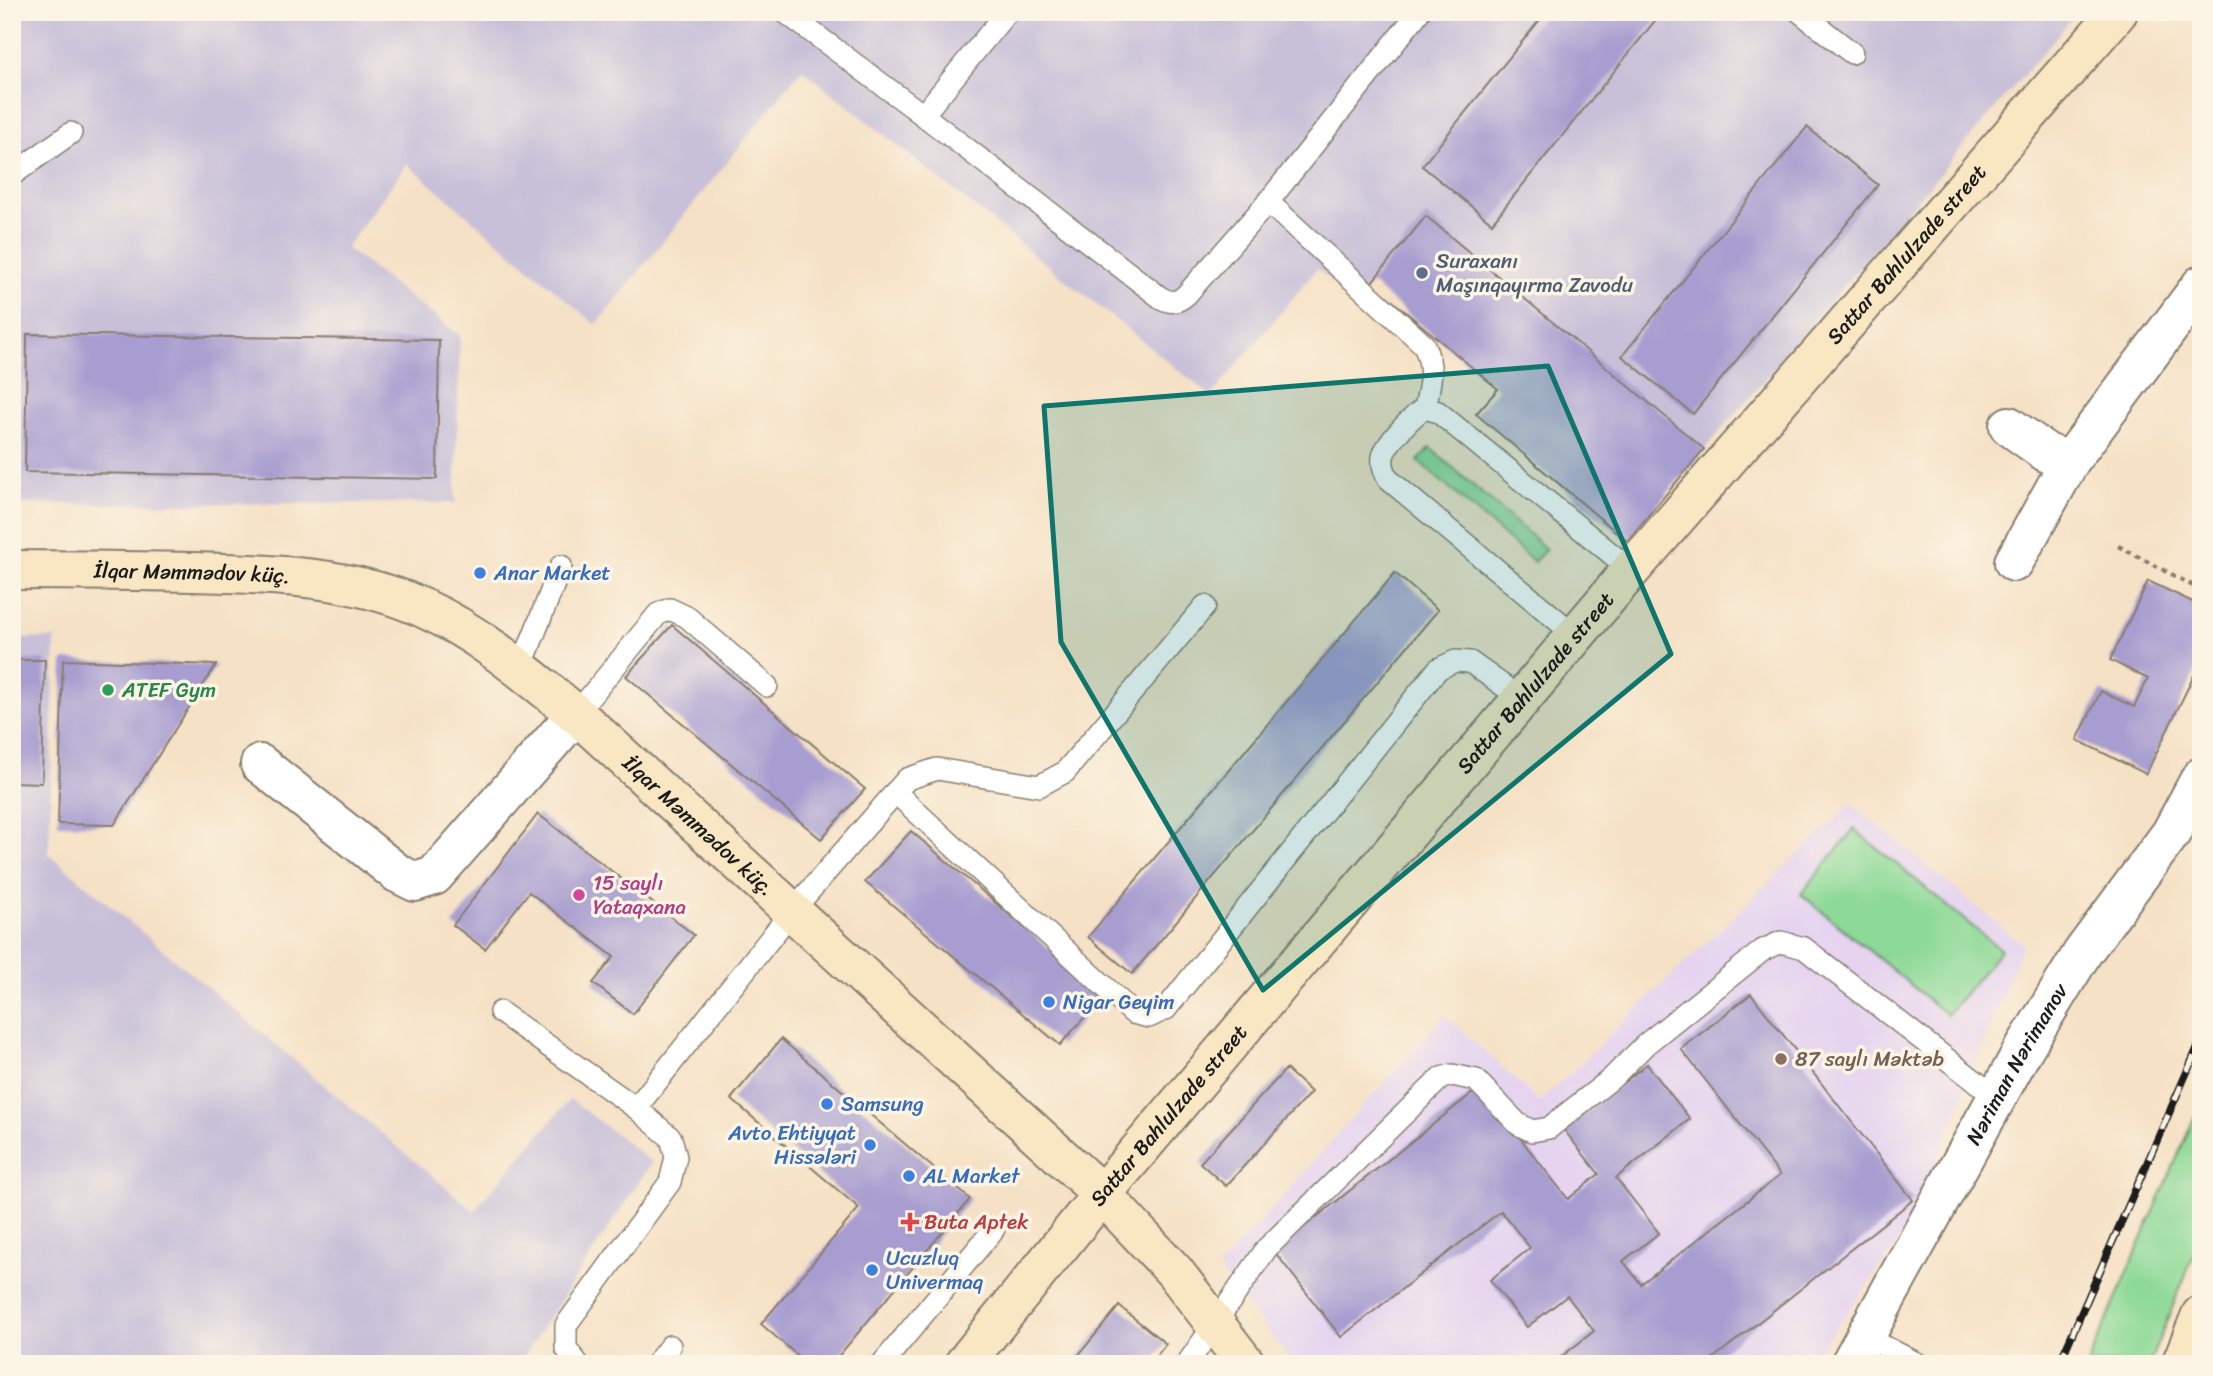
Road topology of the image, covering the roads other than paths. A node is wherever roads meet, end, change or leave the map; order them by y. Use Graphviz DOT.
graph roads {
  1 [pos="785,12"];
  2 [pos="1007,12"];
  3 [pos="1419,12"];
  4 [pos="1800,12"];
  5 [pos="2118,12"];
  6 [pos="1852,53"];
  7 [pos="923,114"];
  8 [pos="71,134"];
  9 [pos="12,175"];
  10 [pos="1268,202"];
  11 [pos="2201,285"];
  12 [pos="1425,408"];
  13 [pos="2009,426"];
  14 [pos="2070,461"];
  15 [pos="2014,562"];
  16 [pos="561,566"];
  17 [pos="12,570"];
  18 [pos="1630,570"];
  19 [pos="1205,607"];
  20 [pos="1576,636"];
  21 [pos="520,670"];
  22 [pos="767,686"];
  23 [pos="1522,699"];
  24 [pos="576,713"];
  25 [pos="260,764"];
  26 [pos="2201,777"];
  27 [pos="895,792"];
  28 [pos="792,911"];
  29 [pos="500,1012"];
  30 [pos="1997,1098"];
  31 [pos="636,1108"];
  32 [pos="1102,1194"];
  33 [pos="994,1229"];
  34 [pos="2201,1315"];
  35 [pos="1214,1324"];
  36 [pos="670,1346"];
  37 [pos="1858,1350"];
  38 [pos="578,1364"];
  39 [pos="656,1364"];
  40 [pos="883,1364"];
  41 [pos="964,1364"];
  42 [pos="1187,1364"];
  43 [pos="1246,1364"];
  44 [pos="1918,1364"];
  45 [pos="2181,1364"];
  1 -- 7 [label="lane"];
  2 -- 7 [label="lane"];
  3 -- 10 [label="lane"];
  4 -- 6 [label="lane"];
  5 -- 18 [label="main road, Sattar Bahlulzade street"];
  7 -- 10 [label="lane"];
  8 -- 9 [label="lane"];
  10 -- 12 [label="lane"];
  11 -- 14 [label="street"];
  12 -- 18 [label="lane"];
  12 -- 20 [label="lane"];
  13 -- 14 [label="street"];
  14 -- 15 [label="street"];
  16 -- 21 [label="lane"];
  17 -- 21 [label="main road, İlqar Məmmədov küç."];
  18 -- 20 [label="main road, Sattar Bahlulzade street"];
  19 -- 27 [label="lane"];
  20 -- 23 [label="main road, Sattar Bahlulzade street"];
  21 -- 24 [label="main road, İlqar Məmmədov küç."];
  22 -- 24 [label="lane"];
  23 -- 27 [label="lane"];
  23 -- 32 [label="main road, Sattar Bahlulzade street"];
  24 -- 25 [label="street"];
  24 -- 28 [label="main road, İlqar Məmmədov küç."];
  26 -- 30 [label="street, Nəriman Nərimanov"];
  27 -- 28 [label="lane"];
  28 -- 31 [label="lane"];
  28 -- 32 [label="main road, İlqar Məmmədov küç."];
  29 -- 31 [label="lane"];
  30 -- 35 [label="lane"];
  30 -- 37 [label="street, Nəriman Nərimanov"];
  31 -- 38 [label="lane"];
  32 -- 35 [label="main road, İlqar Məmmədov küç."];
  32 -- 41 [label="main road, Sattar Bahlulzade street"];
  33 -- 40 [label="lane"];
  34 -- 45 [label="main road"];
  35 -- 42 [label="lane"];
  35 -- 43 [label="main road, İlqar Məmmədov küç."];
  36 -- 39 [label="lane"];
  37 -- 44 [label="lane"];
}
